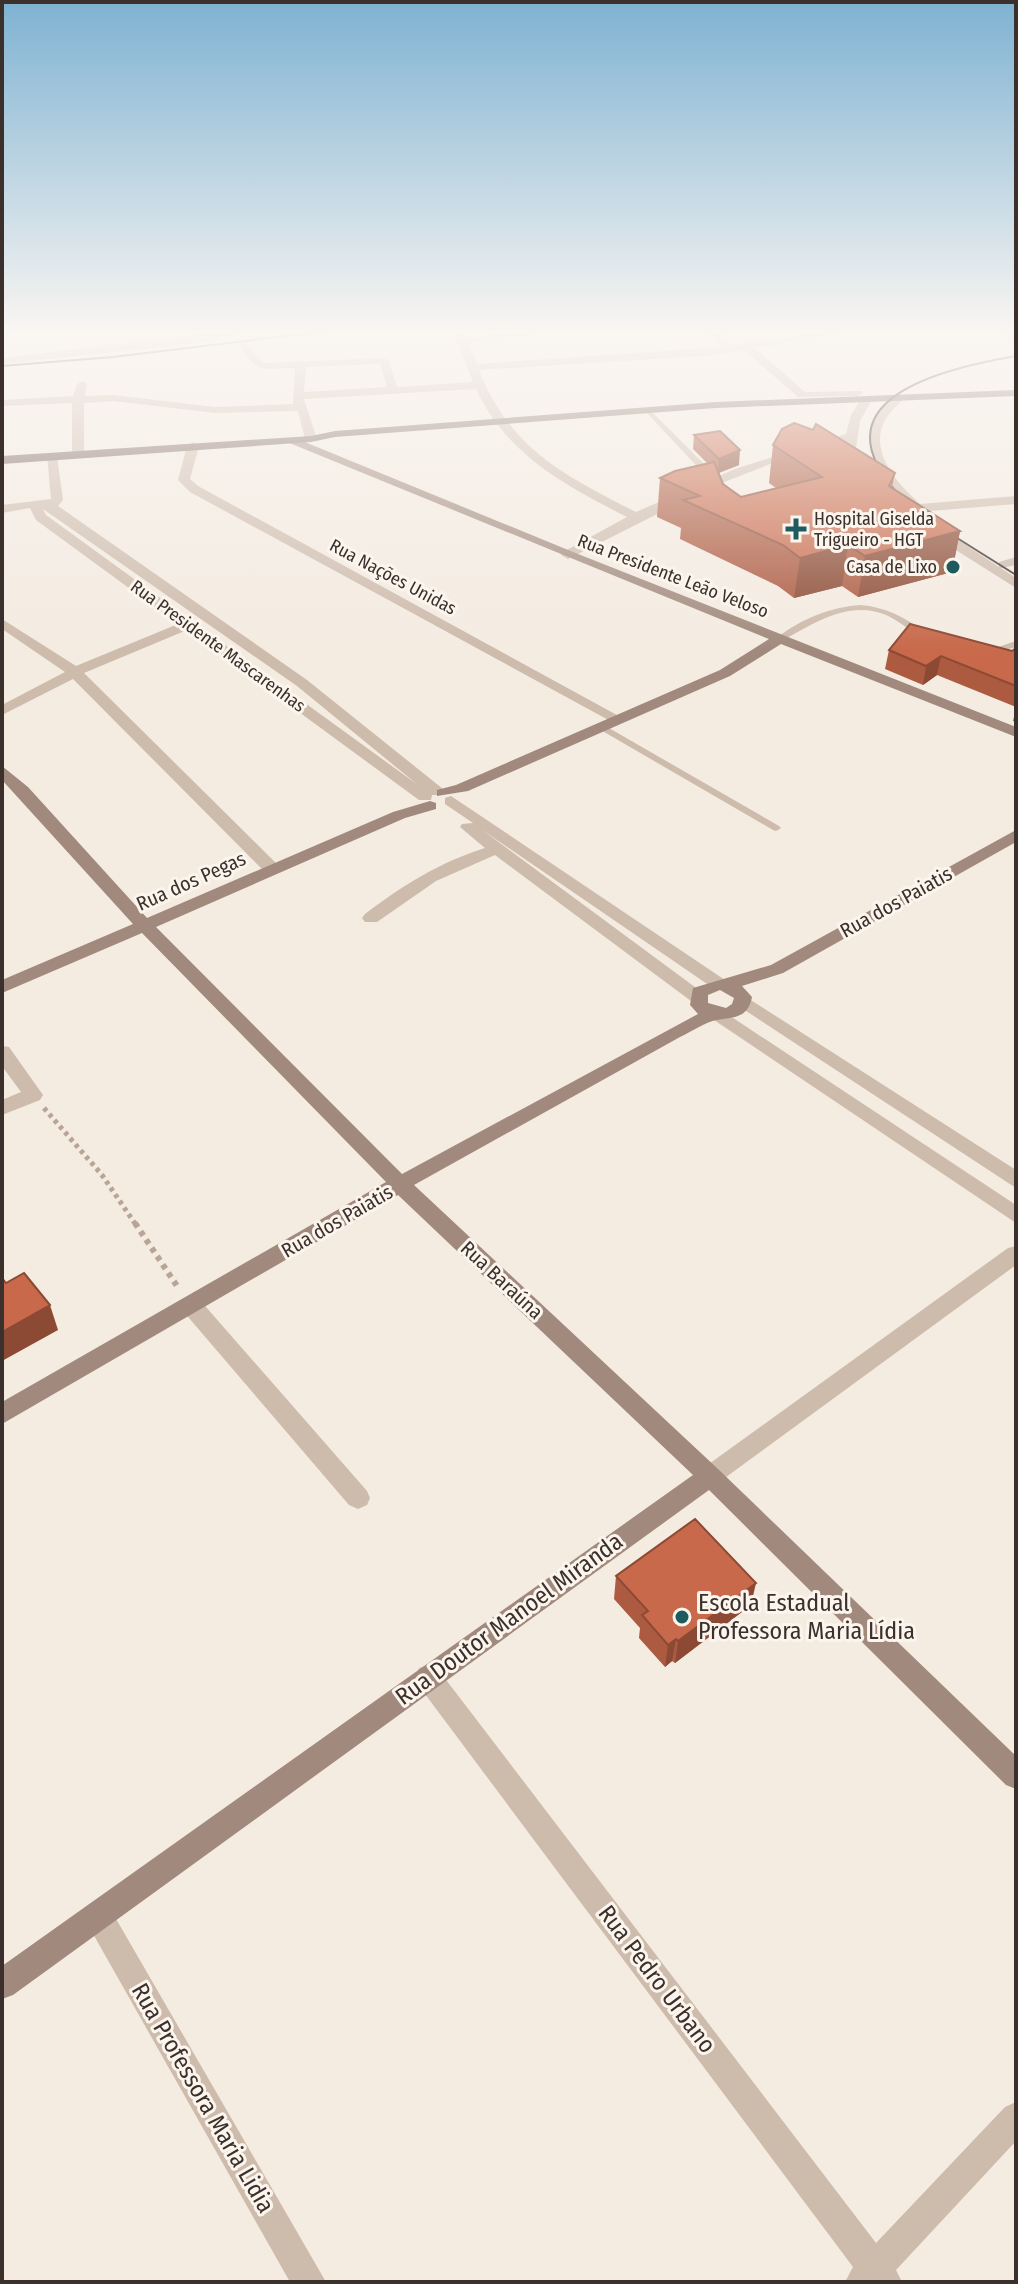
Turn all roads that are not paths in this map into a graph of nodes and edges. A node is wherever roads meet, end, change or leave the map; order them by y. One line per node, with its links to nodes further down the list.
1 (78, 438): 12 (street)
2 (316, 438): 10 (street)
3 (356, 438): 10 (main road)
4 (515, 438): 22 (street)
5 (674, 438): 16 (lane)
6 (844, 438): 16 (street)
7 (850, 438): 13 (street)
8 (876, 438): 20 (street)
9 (265, 441): 10 (main road); 10 (main road, Rua Presidente Leão Veloso); 11 (main road)
10 (318, 442): 23 (main road, Rua Presidente Leão Veloso)
11 (193, 446): 12 (main road); 34 (street, Rua Nações Unidas)
12 (78, 454): 14 (main road)
13 (855, 455)
14 (51, 457): 15 (main road); 19 (street)
15 (2, 460)
16 (714, 479): 22 (street)
17 (881, 492): 25 (street)
18 (1016, 500): 20 (street)
19 (48, 503): 21 (street); 27 (street, Rua Presidente Mascarenhas); 38 (street, Rua Presidente Mascarenhas)
20 (917, 508): 24 (street)
21 (2, 509)
22 (634, 516): 23 (street)
23 (568, 555): 29 (main road, Rua Presidente Leão Veloso)
24 (1012, 566)
25 (1016, 584)
26 (2, 623): 32 (street)
27 (187, 625): 32 (street); 38 (street, Rua Presidente Mascarenhas)
28 (927, 636): 29 (lane)
29 (782, 637): 34 (main road, Rua dos Pegas); 36 (main road, Rua Presidente Leão Veloso)
30 (1016, 644): 31 (lane)
31 (972, 653)
32 (75, 672): 33 (street); 42 (street)
33 (2, 711)
34 (619, 720): 35 (main road, Rua dos Pegas)
35 (602, 727): 38 (main road, Rua dos Pegas); 39 (lane)
36 (1016, 732)
37 (2, 771): 44 (main road, Rua Baraúna)
38 (441, 798): 41 (street, Rua Presidente Mascarenhas); 42 (main road, Rua dos Pegas); 46 (street, Rua Presidente Mascarenhas)
39 (776, 828)
40 (1016, 835): 45 (main road, Rua dos Paiatis)
41 (495, 850): 43 (street); 48 (street, Rua Presidente Mascarenhas)
42 (272, 869): 44 (main road, Rua dos Pegas)
43 (371, 918)
44 (145, 926): 47 (main road, Rua dos Pegas); 55 (main road, Rua Baraúna)
45 (777, 969): 46 (main road, Rua dos Paiatis); 49 (main road, Rua dos Paiatis)
46 (722, 984): 48 (main road, Rua dos Paiatis); 49 (main road)
47 (2, 987)
48 (697, 999): 50 (main road); 51 (main road, Rua dos Paiatis)
49 (743, 999): 50 (main road, Rua dos Paiatis); 54 (street)
50 (716, 1014): 51 (main road, Rua dos Paiatis); 56 (street)
51 (673, 1033): 55 (main road, Rua dos Paiatis)
52 (2, 1052): 53 (street)
53 (2, 1108)
54 (1016, 1180)
55 (400, 1184): 58 (main road, Rua dos Paiatis); 60 (main road, Rua Baraúna)
56 (1016, 1215)
57 (1016, 1254): 60 (street, Rua Doutor Manoel Miranda)
58 (191, 1305): 59 (main road, Rua dos Paiatis); 61 (street)
59 (2, 1414)
60 (710, 1476): 62 (main road, Rua Doutor Manoel Miranda); 63 (main road, Rua Baraúna)
61 (358, 1498)
62 (428, 1677): 64 (main road, Rua Doutor Manoel Miranda); 67 (street, Rua Pedro Urbano)
63 (1016, 1775)
64 (98, 1915): 65 (main road, Rua Doutor Manoel Miranda); 68 (street, Rua Professora Maria Lidia)
65 (2, 1984)
66 (1016, 2118): 67 (street)
67 (874, 2277)
68 (309, 2282)

